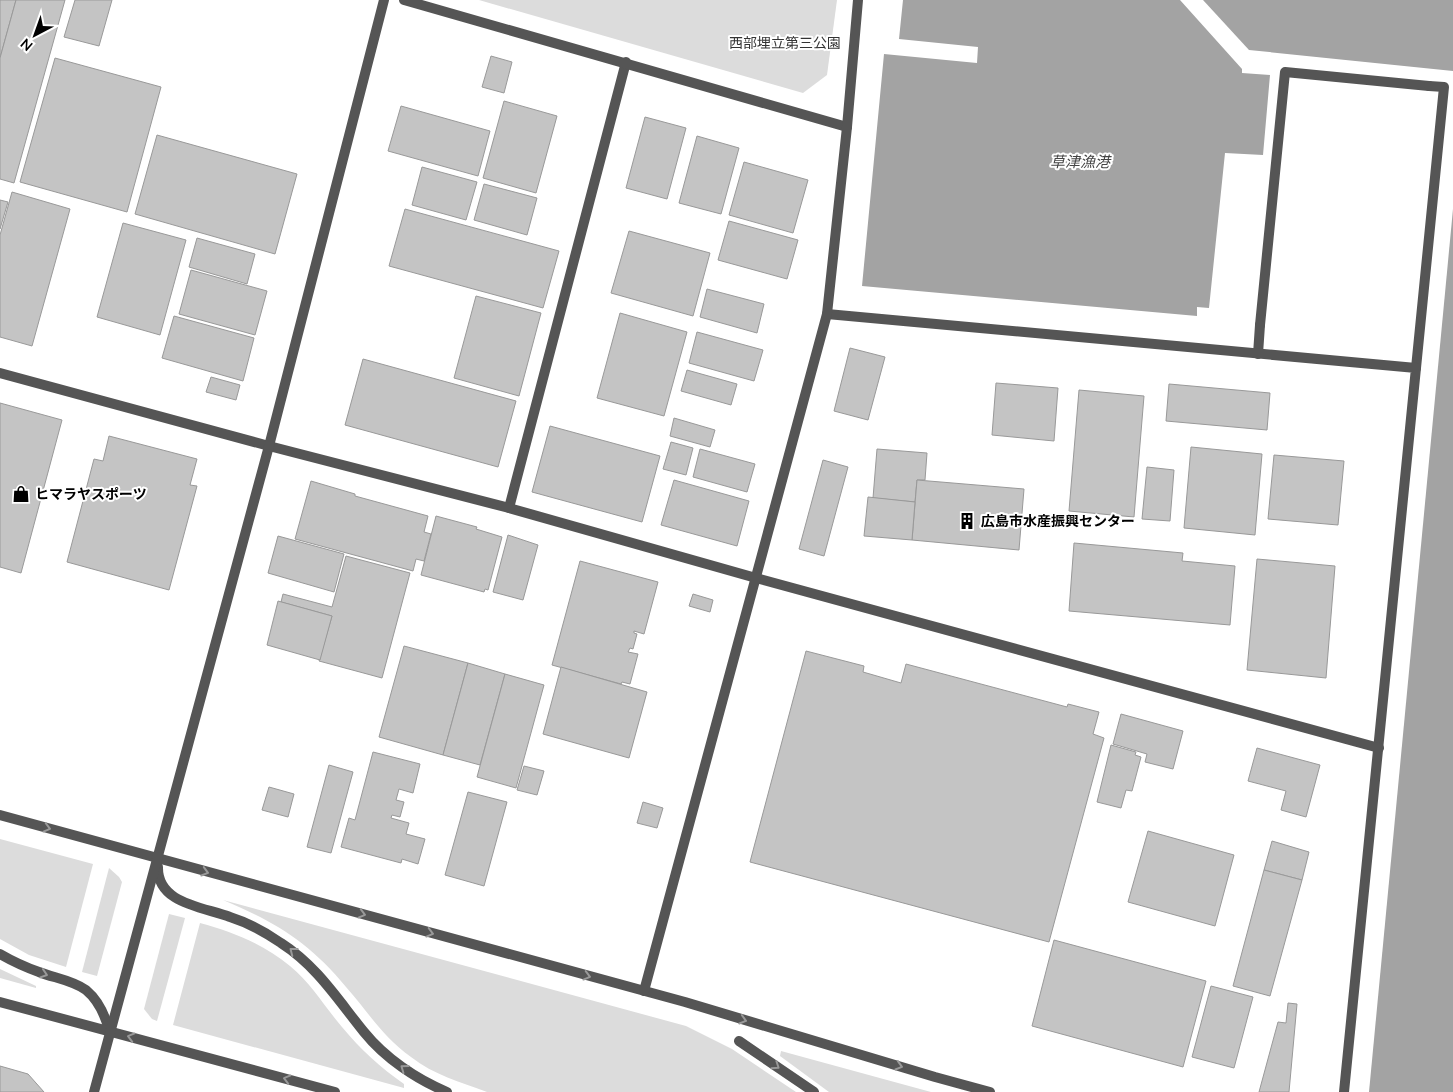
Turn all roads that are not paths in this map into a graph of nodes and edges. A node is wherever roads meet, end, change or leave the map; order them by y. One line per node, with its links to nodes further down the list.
1 (384, 0): 10 (street)
2 (404, 0): 4 (street)
3 (858, 0): 5 (street)
4 (626, 62): 5 (street); 11 (street)
5 (847, 127): 6 (street)
6 (827, 314): 7 (street); 12 (street)
7 (1258, 354): 8 (street); 8 (street)
8 (1416, 368): 13 (street)
9 (0, 373): 10 (street)
10 (269, 446): 11 (street); 15 (street)
11 (509, 508): 12 (street)
12 (756, 578): 13 (street); 17 (street)
13 (1379, 748): 26 (street)
14 (0, 815): 15 (street, one-way to 15)
15 (158, 858): 17 (street, one-way to 17); 19 (street); 23 (street, one-way to 15)
16 (0, 954): 19 (street, one-way to 19)
17 (644, 991): 25 (street, one-way to 25)
18 (0, 1002): 19 (street)
19 (110, 1031): 21 (street); 22 (street, one-way to 19)
20 (739, 1041): 24 (street, one-way to 24)
21 (94, 1092)
22 (334, 1092)
23 (447, 1092)
24 (814, 1092)
25 (990, 1092)
26 (1344, 1092)

